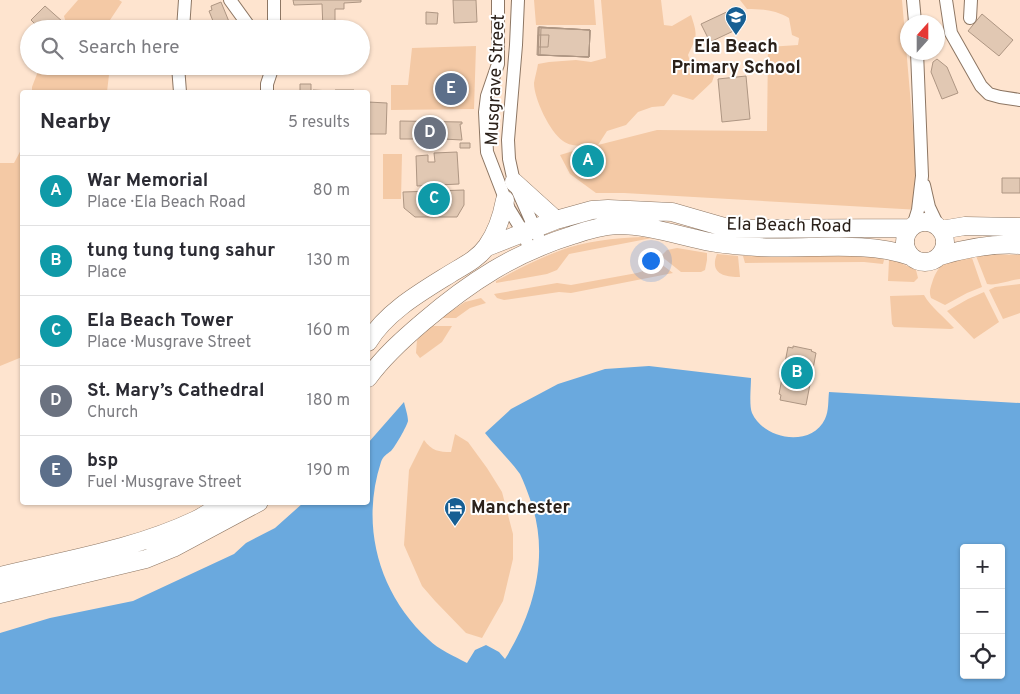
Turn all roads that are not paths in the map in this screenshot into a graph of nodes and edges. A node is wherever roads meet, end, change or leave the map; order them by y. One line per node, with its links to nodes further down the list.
1 (185, 0): 11 (street)
2 (230, 0): 12 (street)
3 (274, 0): 13 (street)
4 (498, 0): 17 (street, Musgrave Street)
5 (518, 0): 18 (street, Musgrave Street)
6 (912, 0): 9 (street)
7 (946, 0): 21 (street)
8 (971, 0): 10 (street)
9 (914, 15)
10 (970, 18)
11 (184, 20)
12 (244, 20)
13 (274, 20)
14 (917, 60): 22 (street)
15 (179, 75): 19 (street)
16 (270, 75): 20 (street)
17 (493, 82): 18 (street); 24 (street, Musgrave Street)
18 (512, 84): 23 (street, Musgrave Street)
19 (180, 90)
20 (267, 90)
21 (1020, 100)
22 (922, 176): 26 (street); 28 (street)
23 (514, 182): 25 (highway); 29 (street, Musgrave Street)
24 (506, 200): 29 (street, Musgrave Street); 32 (highway)
25 (556, 220): 26 (highway, Ela Beach Road); 29 (highway, Ela Beach Road)
26 (912, 227): 28 (highway); 33 (highway)
27 (1020, 227): 28 (highway)
28 (940, 229): 34 (highway)
29 (529, 230): 31 (street, Musgrave Street); 32 (highway, Ela Beach Road)
30 (1020, 245): 34 (highway)
31 (536, 247): 33 (highway, Ela Beach Road); 36 (highway, Ela Beach Road)
32 (483, 251): 35 (highway)
33 (910, 256): 34 (highway)
34 (940, 256)
35 (371, 337): 36 (highway)
36 (390, 351): 37 (highway, Ela Beach Road)
37 (370, 376)
38 (221, 505): 40 (highway)
39 (253, 505): 41 (highway)
40 (0, 576)
41 (0, 594)

